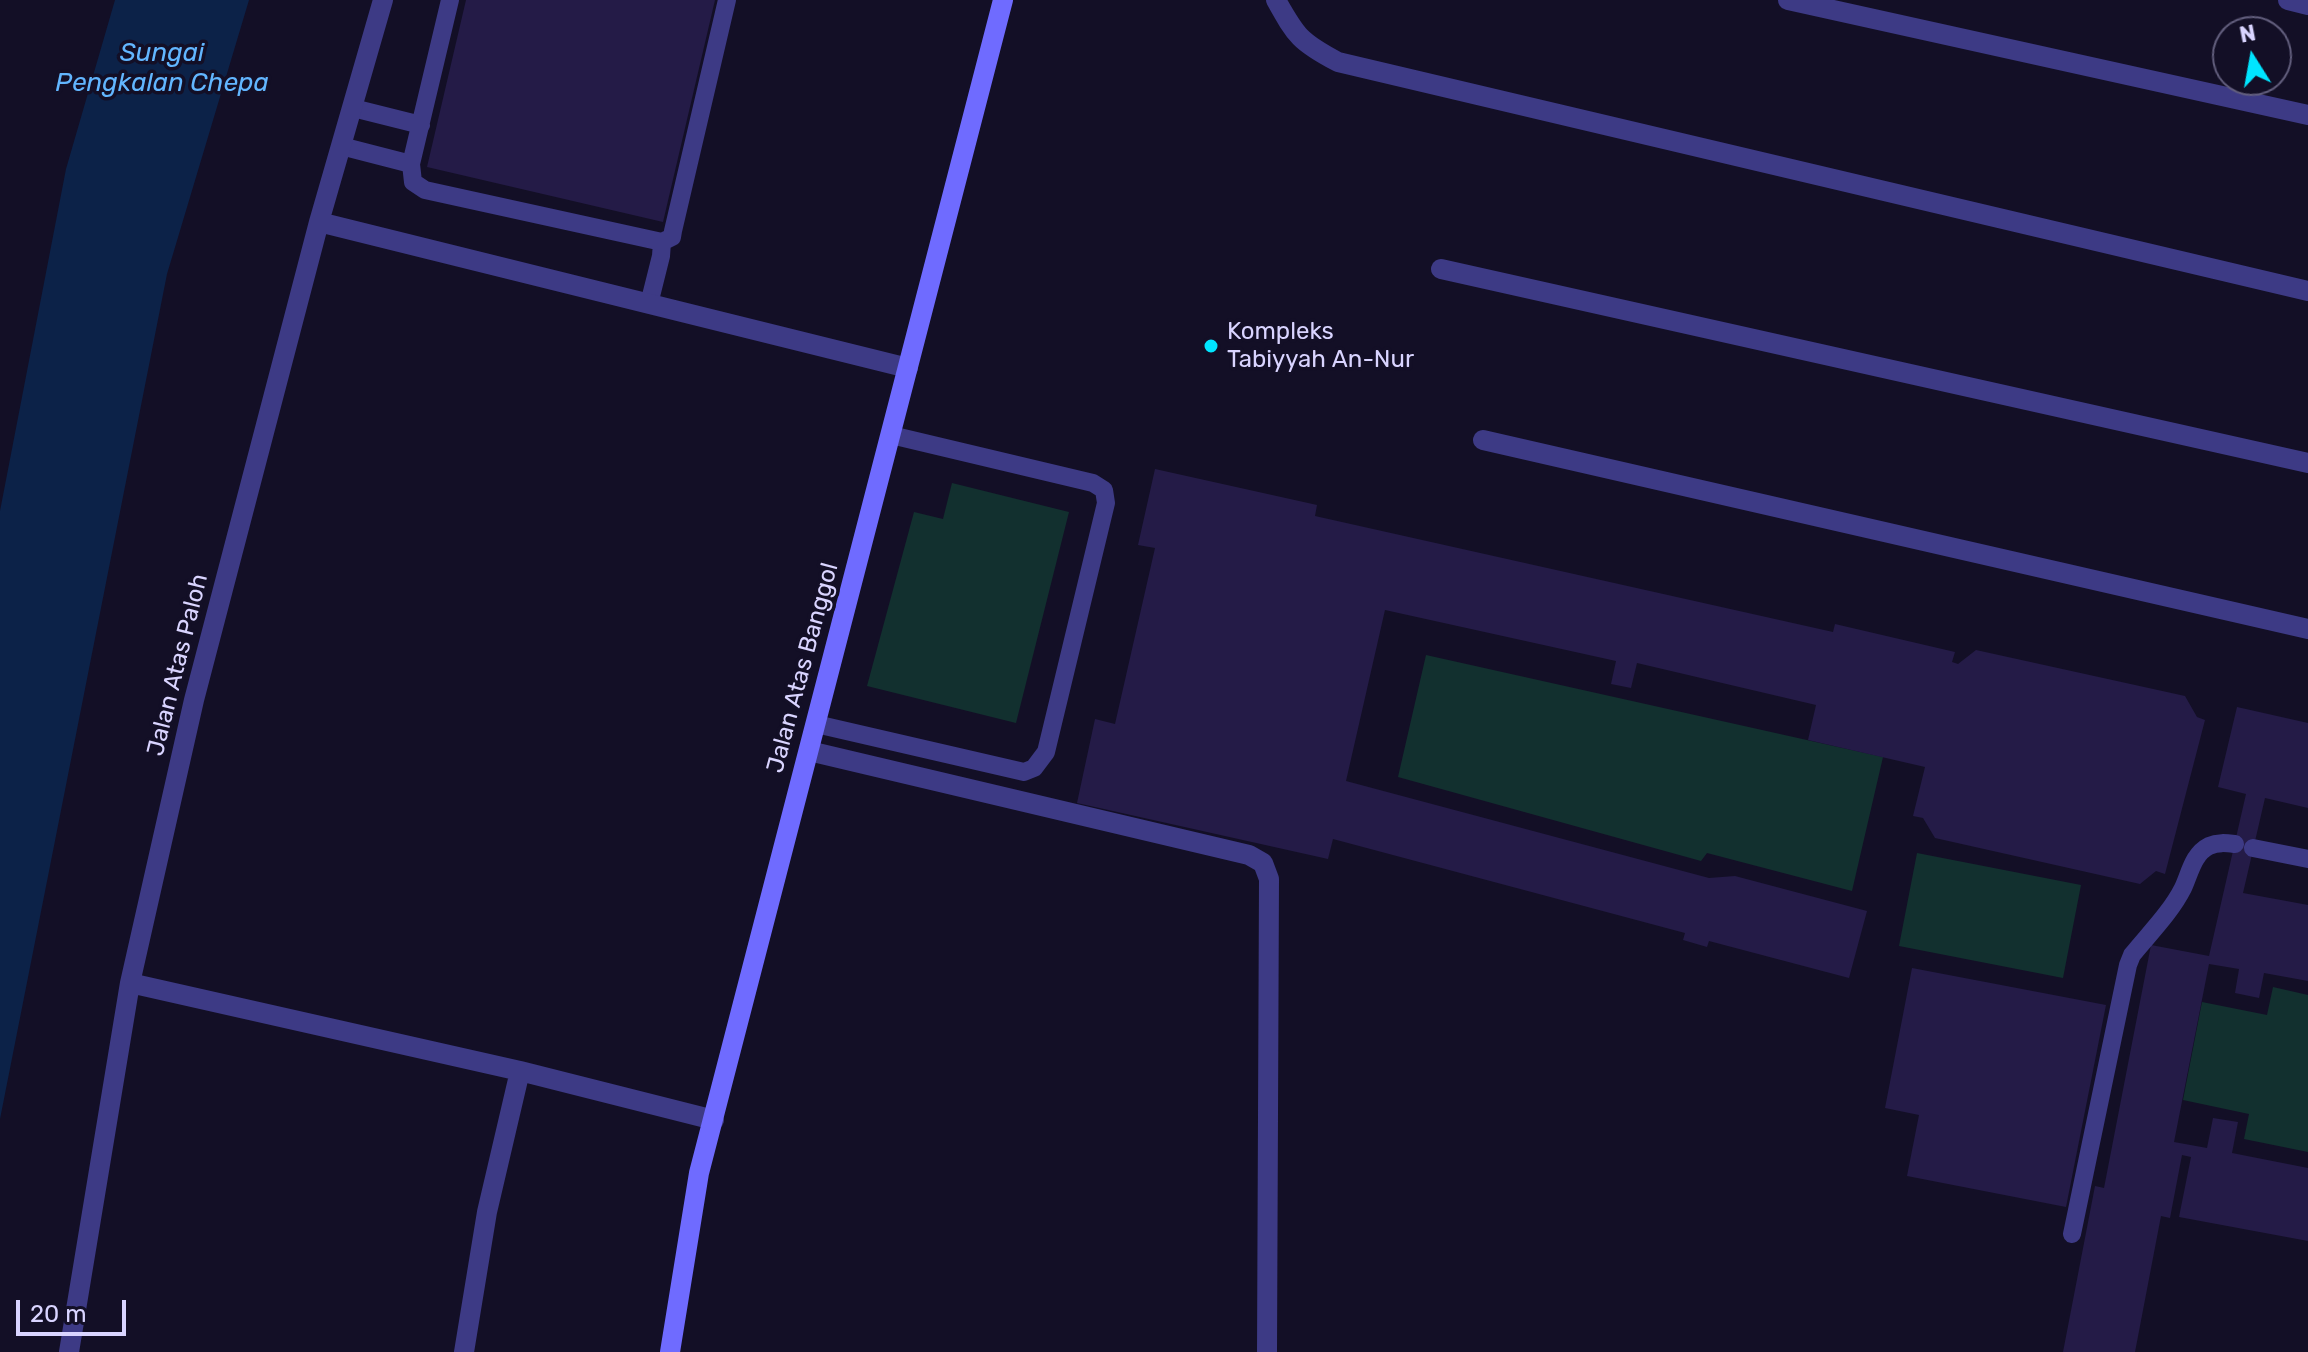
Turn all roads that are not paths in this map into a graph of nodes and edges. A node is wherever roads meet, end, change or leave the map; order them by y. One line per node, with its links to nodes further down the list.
1 (383, 0): 9 (street, Jalan Atas Paloh)
2 (450, 0): 11 (lane)
3 (727, 0): 15 (lane)
4 (1003, 0): 19 (main road, Jalan Atas Banggol)
5 (1276, 0): 17 (street)
6 (1788, 0): 10 (street)
7 (2288, 0): 8 (street)
8 (2308, 5)
9 (353, 108): 11 (lane); 12 (street, Jalan Atas Paloh)
10 (2308, 115)
11 (421, 125): 13 (lane)
12 (341, 146): 13 (lane); 14 (street, Jalan Atas Paloh)
13 (411, 164): 15 (lane)
14 (319, 222): 18 (street); 27 (street, Jalan Atas Paloh)
15 (662, 242): 18 (lane)
16 (1441, 269): 22 (street)
17 (2308, 291)
18 (649, 304): 19 (street)
19 (908, 368): 20 (main road, Jalan Atas Banggol)
20 (891, 435): 24 (main road, Jalan Atas Banggol); 24 (lane)
21 (1483, 440): 23 (street)
22 (2308, 463)
23 (2308, 629)
24 (816, 724): 25 (main road, Jalan Atas Banggol)
25 (809, 751): 29 (main road, Jalan Atas Banggol); 34 (street)
26 (2308, 859): 30 (lane)
27 (130, 983): 28 (street); 31 (street, Jalan Atas Paloh)
28 (520, 1071): 29 (street); 32 (street)
29 (714, 1120): 33 (main road, Jalan Atas Banggol)
30 (2072, 1234)
31 (69, 1352)
32 (464, 1352)
33 (670, 1352)
34 (1267, 1352)

